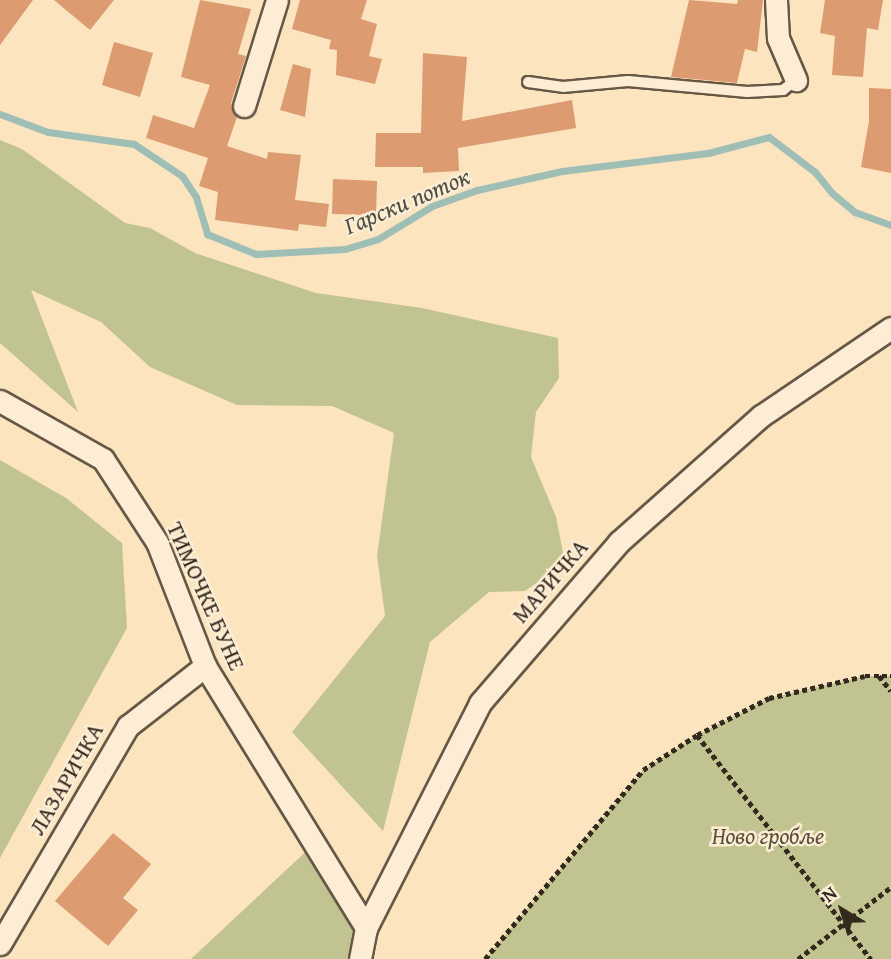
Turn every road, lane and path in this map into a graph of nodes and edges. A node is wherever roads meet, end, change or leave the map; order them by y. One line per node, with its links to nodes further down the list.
1 (277, 0): 5 (street)
2 (776, 0): 3 (street)
3 (796, 80): 4 (lane)
4 (528, 82)
5 (244, 106)
6 (891, 328): 15 (street, МАРИЧКА)
7 (0, 401): 8 (street, ТИМОЧКЕ БУНЕ)
8 (205, 666): 15 (street, ТИМОЧКЕ БУНЕ); 16 (street, ЛАЗАРИЧКА)
9 (879, 676): 10 (path); 11 (path); 12 (path)
10 (891, 676)
11 (891, 691)
12 (697, 735): 14 (path); 18 (path)
13 (891, 887): 14 (path)
14 (843, 925): 19 (path); 20 (path)
15 (366, 928): 17 (street, МАРИЧКА)
16 (0, 944)
17 (360, 959)
18 (485, 959)
19 (798, 959)
20 (871, 959)

